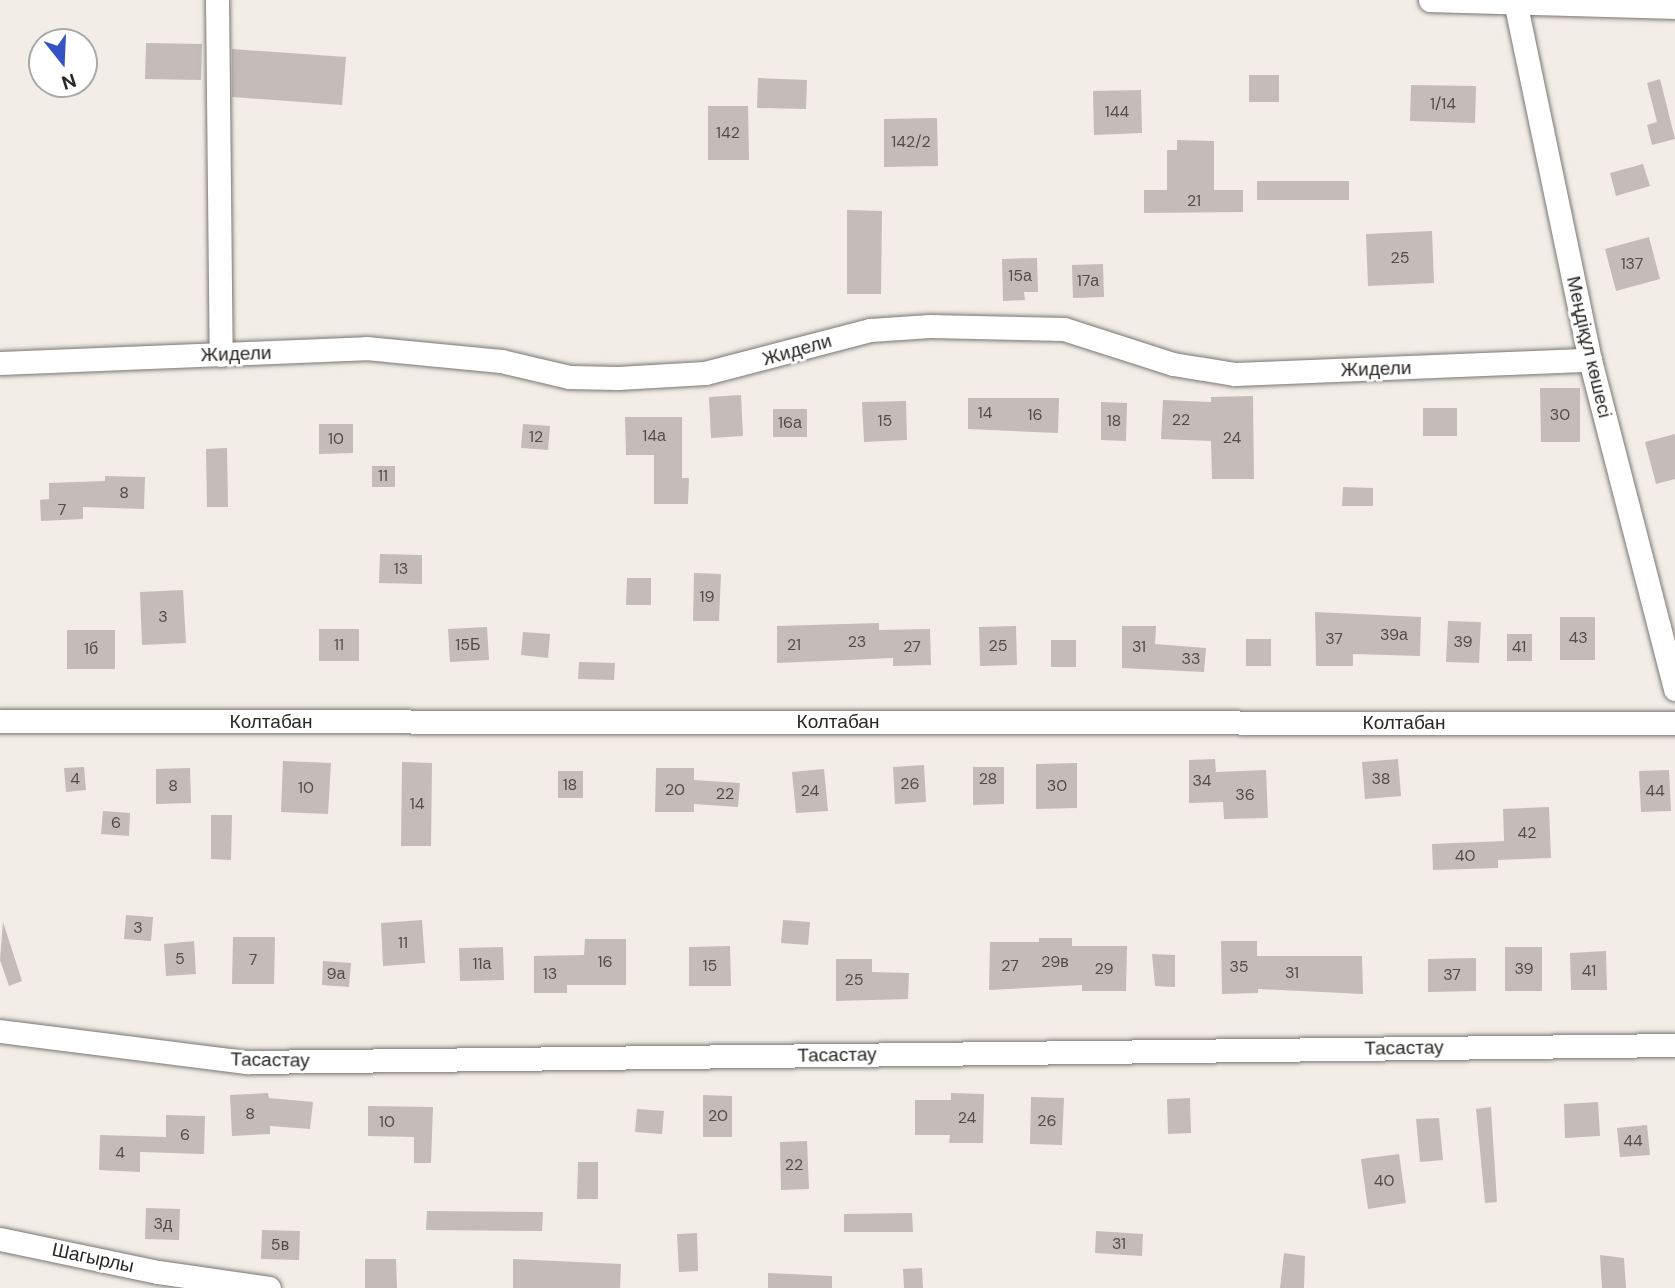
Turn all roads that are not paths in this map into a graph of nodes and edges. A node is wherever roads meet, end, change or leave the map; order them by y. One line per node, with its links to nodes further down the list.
1 (218, 0): 7 (street)
2 (1430, 0): 3 (street)
3 (1481, 0): 4 (street)
4 (1515, 1): 5 (street); 8 (street, Меңдіқұл көшесі)
5 (1617, 2): 6 (street)
6 (1675, 7)
7 (221, 355): 8 (street, Жидели); 9 (street, Жидели)
8 (1590, 360): 10 (street, Меңдіқұл көшесі)
9 (0, 363)
10 (1675, 690)
11 (0, 721): 12 (street, Колтабан)
12 (1675, 723)
13 (0, 1031): 14 (street, Тасастау)
14 (1675, 1045)
15 (0, 1239): 16 (street, Шагырлы)
16 (269, 1288)

